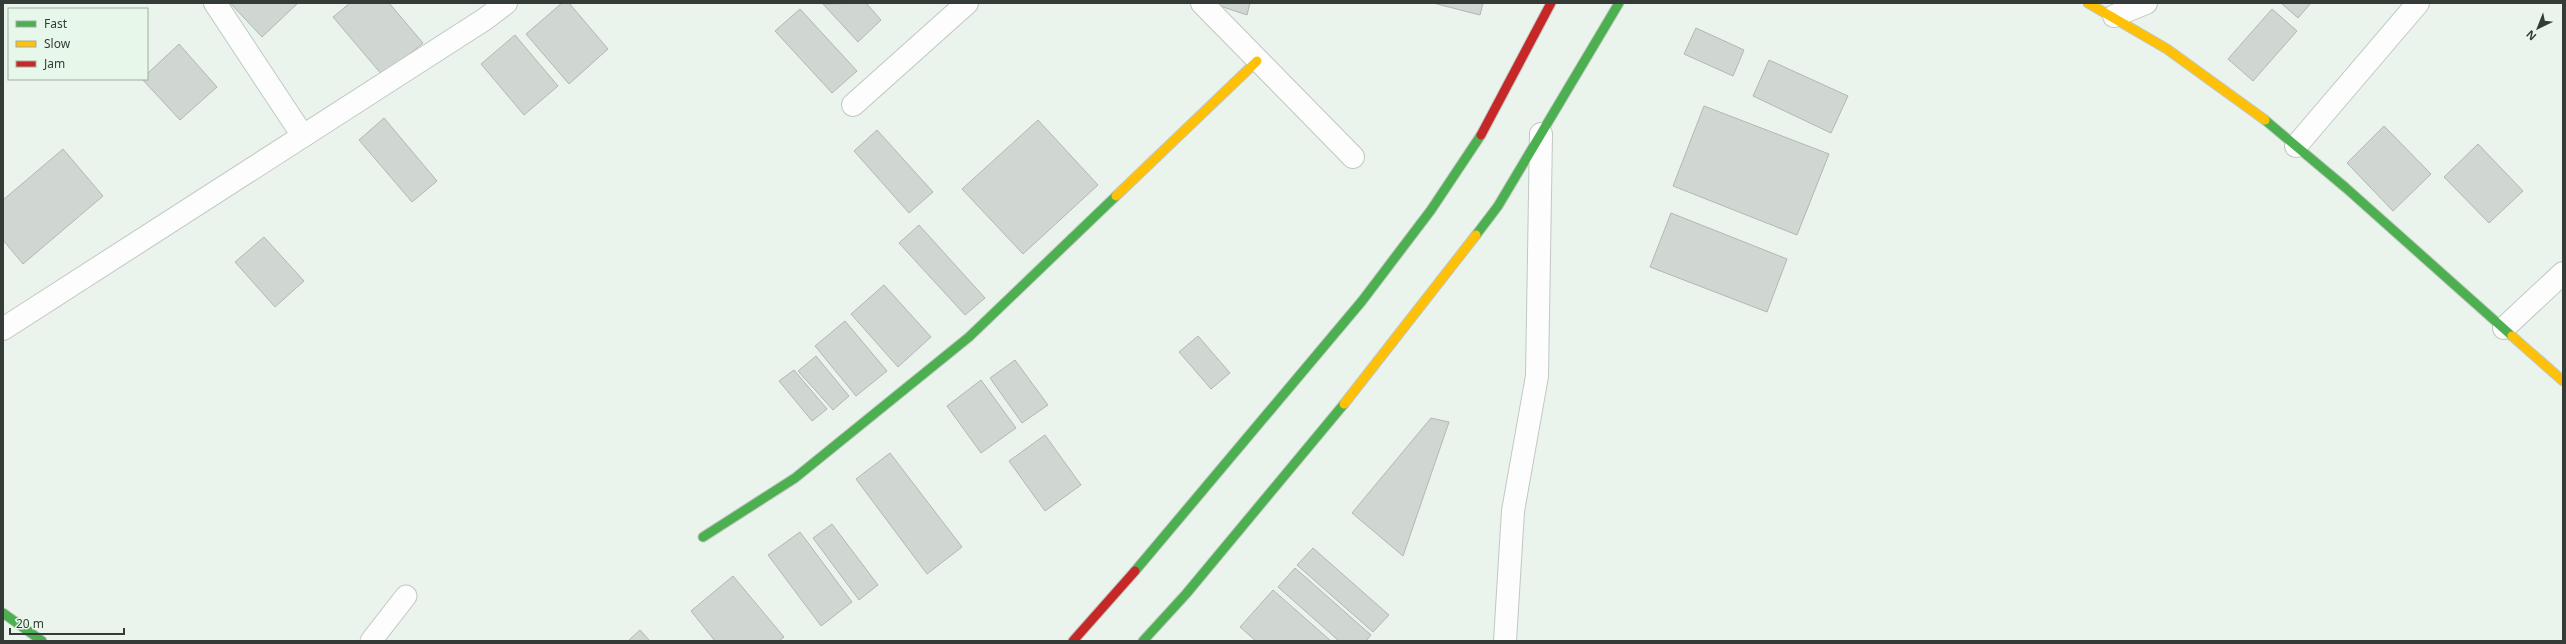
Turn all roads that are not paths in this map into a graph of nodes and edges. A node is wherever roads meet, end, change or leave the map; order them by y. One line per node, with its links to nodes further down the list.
1 (215, 3): 14 (street)
2 (506, 3): 14 (street)
3 (967, 3): 12 (street)
4 (1202, 3): 11 (street)
5 (1551, 3): 26 (main road)
6 (1619, 3): 13 (main road)
7 (2088, 3): 10 (main road)
8 (2146, 3): 10 (street)
9 (2418, 3): 15 (street)
10 (2114, 16): 15 (main road)
11 (1257, 61): 16 (street); 21 (main road)
12 (853, 105)
13 (1540, 134): 27 (main road); 28 (street)
14 (303, 136): 19 (street)
15 (2296, 146): 18 (main road)
16 (1353, 157)
17 (2563, 273): 18 (street)
18 (2504, 328): 20 (main road)
19 (3, 329)
20 (2563, 381)
21 (703, 537)
22 (406, 596): 25 (lane)
23 (3, 613): 24 (main road)
24 (42, 641)
25 (371, 641)
26 (1073, 641)
27 (1143, 641)
28 (1505, 641)

